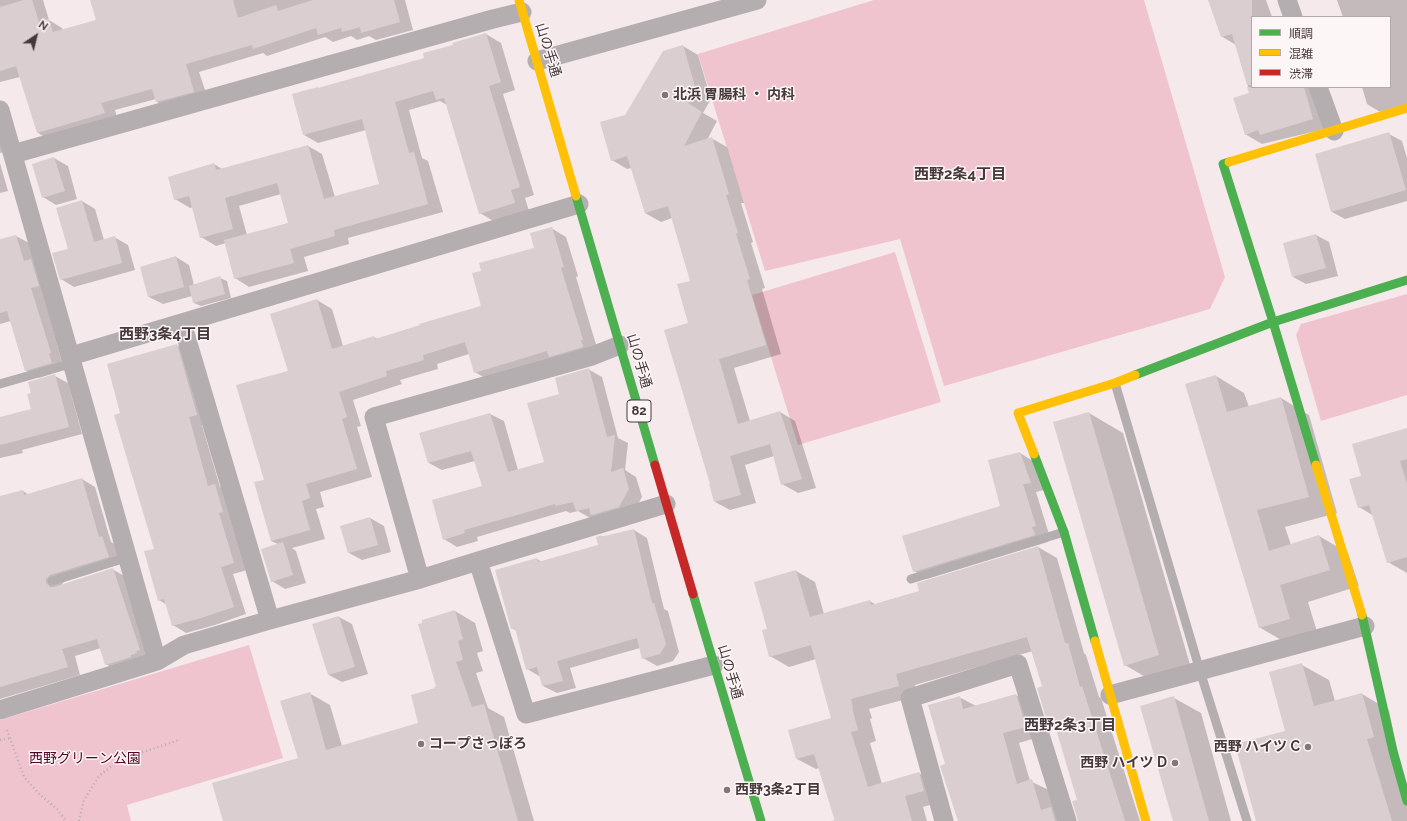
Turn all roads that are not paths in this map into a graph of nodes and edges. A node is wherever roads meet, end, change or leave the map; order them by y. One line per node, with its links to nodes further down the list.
1 (757, 0): 5 (street)
2 (1287, 0): 4 (street)
3 (521, 6): 5 (street, 山の手通 / 82); 10 (street)
4 (1293, 16)
5 (537, 61): 11 (street, 山の手通 / 82)
6 (1318, 88): 9 (street)
7 (1407, 108): 9 (street)
8 (0, 110): 10 (street)
9 (1334, 131): 13 (street)
10 (13, 154): 16 (street)
11 (579, 204): 14 (street); 15 (street, 山の手通 / 82)
12 (1407, 280): 13 (street)
13 (1273, 322): 17 (street); 27 (street)
14 (182, 323): 16 (street); 26 (street)
15 (620, 345): 19 (street, 山の手通 / 82); 23 (street)
16 (72, 360): 18 (lane); 21 (street)
17 (1115, 383): 20 (street); 30 (lane)
18 (0, 384)
19 (666, 504): 22 (street); 29 (street, 山の手通 / 82)
20 (1064, 532): 24 (lane); 31 (street)
21 (128, 557): 25 (lane); 28 (street)
22 (478, 560): 23 (street); 29 (street)
23 (420, 579): 26 (street)
24 (911, 579)
25 (52, 581)
26 (270, 620): 28 (street)
27 (1365, 626): 30 (street); 33 (street)
28 (157, 661): 32 (street)
29 (714, 665): 34 (street, 山の手通 / 82)
30 (1200, 671): 31 (street); 38 (lane)
31 (1110, 695): 37 (street)
32 (3, 717)
33 (1407, 801)
34 (761, 821)
35 (944, 821): 36 (street)
36 (1067, 821)
37 (1146, 821)
38 (1246, 821)

